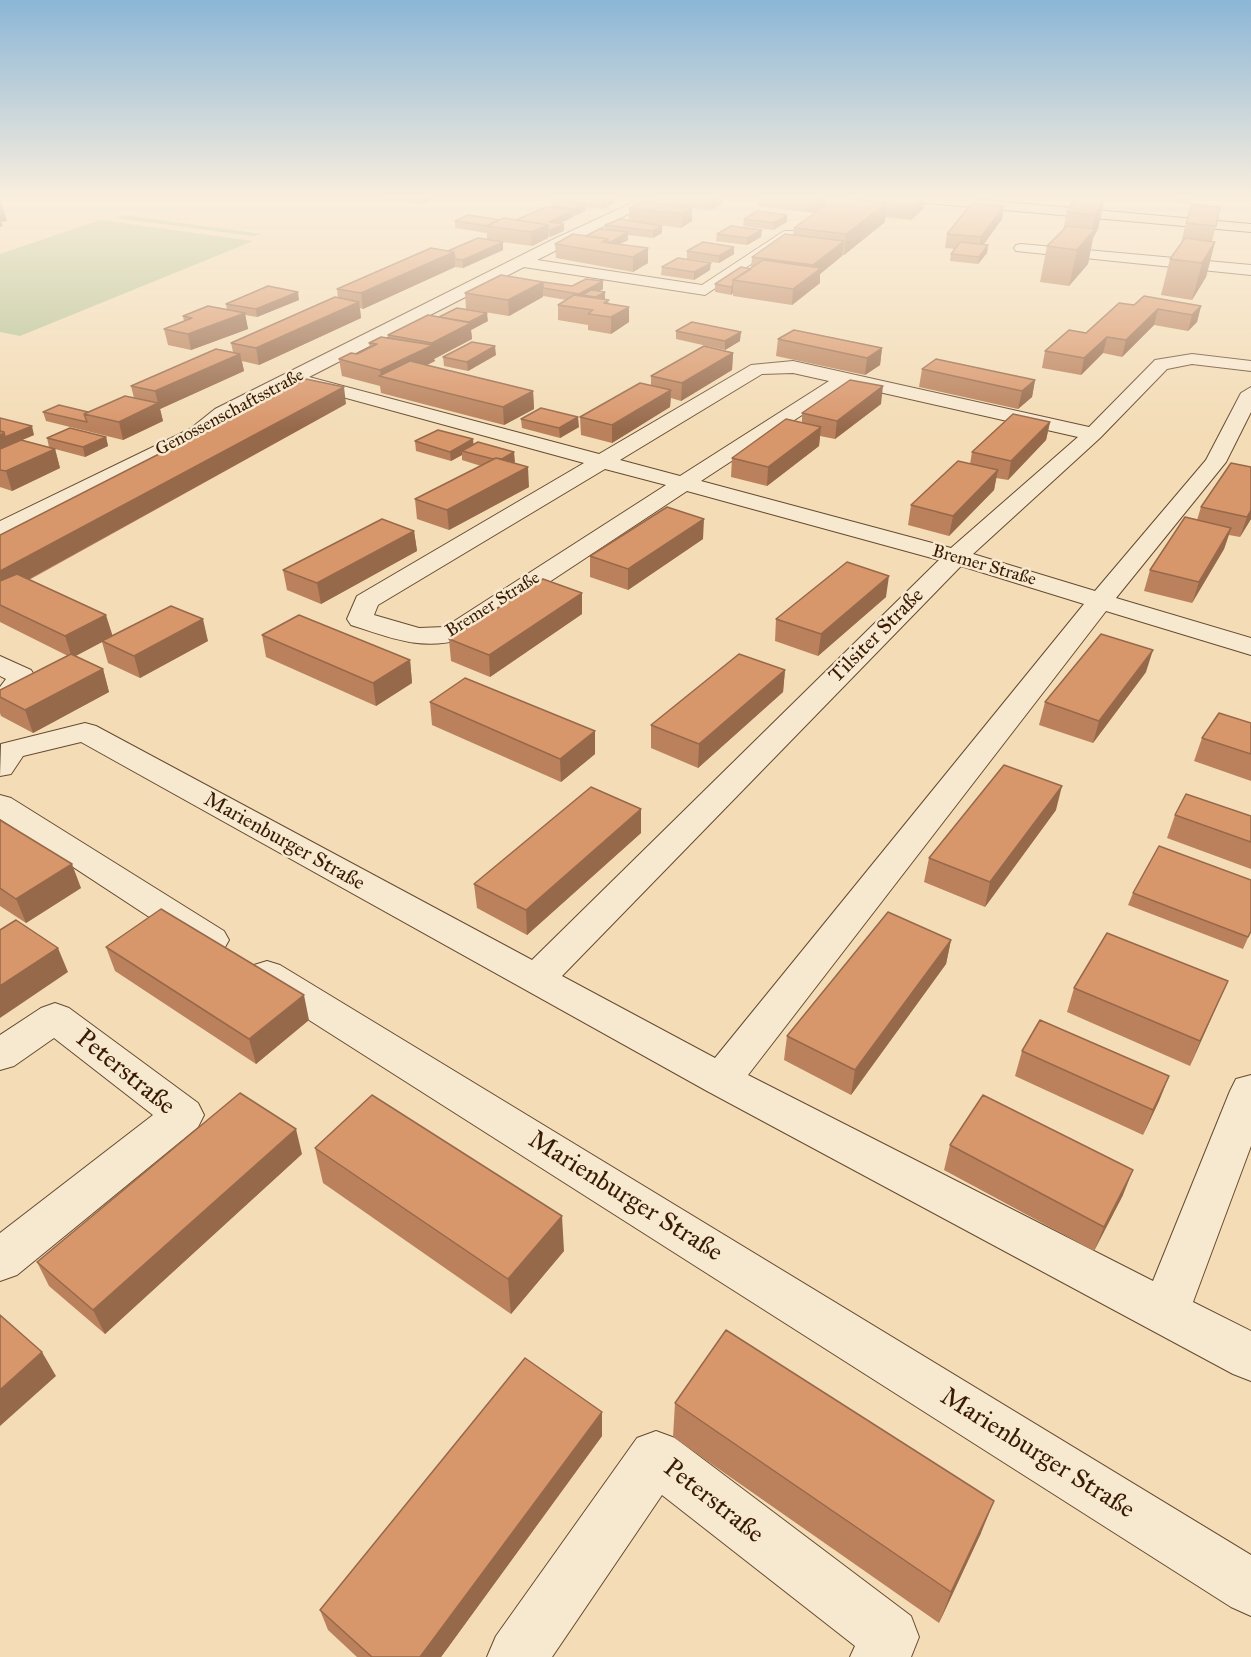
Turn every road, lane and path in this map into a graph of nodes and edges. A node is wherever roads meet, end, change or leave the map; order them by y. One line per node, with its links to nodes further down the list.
1 (500, 274): 5 (street, Genossenschaftsstraße)
2 (604, 274): 3 (street)
3 (729, 274)
4 (1251, 366): 8 (street, Tilsiter Straße)
5 (294, 378): 9 (street, Bremer Straße); 11 (street, Genossenschaftsstraße)
6 (844, 379): 8 (street, Bremer Straße); 9 (street, Bremer Straße); 10 (street, Bremer Straße)
7 (1251, 393): 13 (street)
8 (1092, 434): 12 (street, Tilsiter Straße)
9 (601, 463): 10 (street, Bremer Straße); 10 (street, Bremer Straße)
10 (679, 484): 12 (street, Bremer Straße)
11 (0, 530)
12 (956, 557): 13 (street, Bremer Straße); 19 (street, Tilsiter Straße)
13 (1101, 600): 14 (street, Bremer Straße); 21 (street)
14 (1251, 647)
15 (0, 664): 16 (street)
16 (0, 698)
17 (4, 753): 19 (street, Marienburger Straße)
18 (0, 805): 26 (street, Marienburger Straße)
19 (535, 980): 21 (street, Marienburger Straße)
20 (0, 1055): 23 (street, Peterstraße)
21 (722, 1080): 24 (street, Marienburger Straße)
22 (1251, 1091): 24 (street)
23 (0, 1260)
24 (1166, 1311): 25 (street, Marienburger Straße)
25 (1251, 1357)
26 (1251, 1587)
27 (517, 1657): 28 (street, Peterstraße)
28 (880, 1657)

